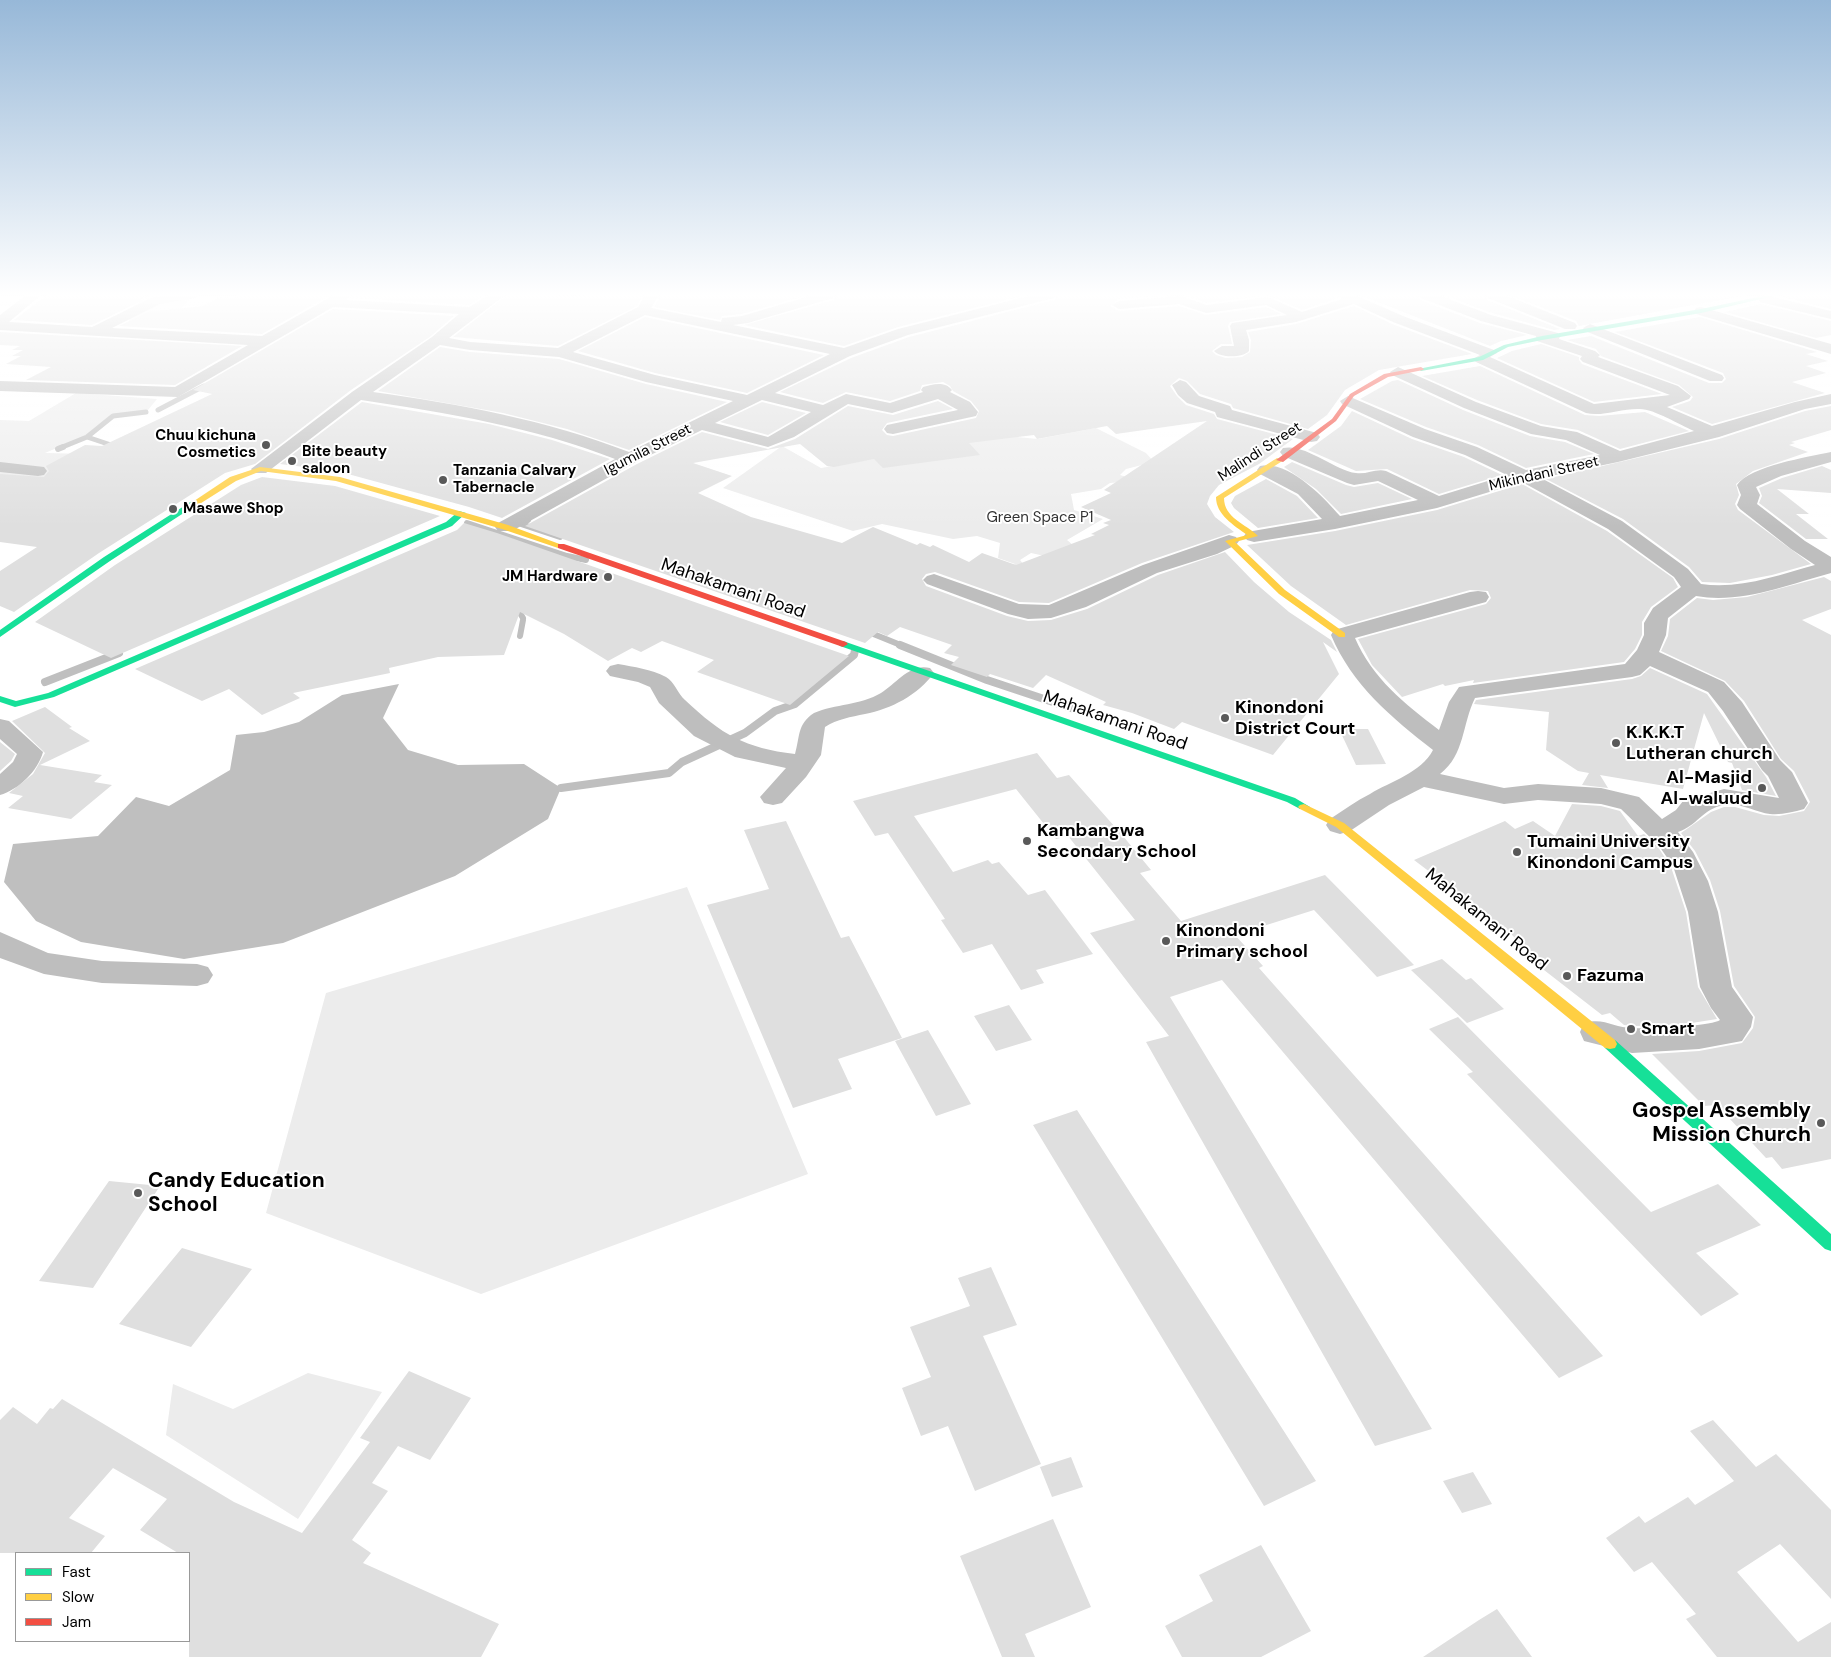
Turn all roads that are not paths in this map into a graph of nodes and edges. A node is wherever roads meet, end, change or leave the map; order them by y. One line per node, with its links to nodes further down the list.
1 (211, 372): 12 (street)
2 (391, 372): 13 (street)
3 (628, 372): 14 (street)
4 (807, 372): 14 (street, Igumila Street)
5 (1397, 372): 15 (street)
6 (1398, 372): 24 (street)
7 (1518, 372): 17 (street)
8 (1625, 372): 17 (street)
9 (1701, 372): 10 (street)
10 (1716, 378)
11 (1180, 384): 22 (street)
12 (0, 386)
13 (358, 395): 26 (street); 28 (street)
14 (756, 398): 18 (street); 19 (street, Igumila Street)
15 (1348, 399): 22 (street, Malindi Street); 31 (street)
16 (1831, 399): 21 (street, Mikindani Street)
17 (1646, 404): 21 (street)
18 (825, 411): 19 (street); 20 (street)
19 (700, 424): 26 (street, Igumila Street)
20 (893, 429)
21 (1713, 433): 24 (street, Mikindani Street)
22 (1311, 437): 23 (street, Malindi Street)
23 (1289, 452): 29 (street, Malindi Street); 32 (street)
24 (1618, 457): 31 (street, Mikindani Street)
25 (1831, 457): 38 (street)
26 (630, 458): 35 (street, Igumila Street)
27 (0, 467): 30 (street)
28 (260, 469): 33 (street, Mahakamani Road); 42 (street)
29 (1266, 470): 34 (street); 36 (street, Malindi Street)
30 (38, 471)
31 (1524, 476): 32 (street, Mikindani Street); 40 (street)
32 (1437, 502): 34 (street, Mikindani Street)
33 (462, 514): 35 (street, Mahakamani Road); 47 (street)
34 (1335, 523): 36 (street, Mikindani Street)
35 (505, 527): 46 (street, Mahakamani Road)
36 (1254, 536): 37 (street)
37 (1229, 541): 39 (street); 43 (street)
38 (1831, 567): 40 (street)
39 (934, 580)
40 (1692, 589): 44 (street)
41 (1478, 597): 43 (street)
42 (0, 634)
43 (1342, 636): 49 (street)
44 (1646, 655): 49 (street); 55 (street)
45 (618, 671): 50 (street)
46 (922, 673): 50 (street); 54 (street, Mahakamani Road)
47 (0, 700)
48 (0, 726): 52 (street)
49 (1447, 748): 51 (street)
50 (803, 763): 53 (street)
51 (1420, 778): 54 (street); 55 (street)
52 (0, 787)
53 (773, 797)
54 (1340, 825): 58 (street, Mahakamani Road)
55 (1657, 829): 58 (street)
56 (0, 943): 57 (street)
57 (197, 975)
58 (1596, 1032): 59 (street, Mahakamani Road)
59 (1830, 1242)

